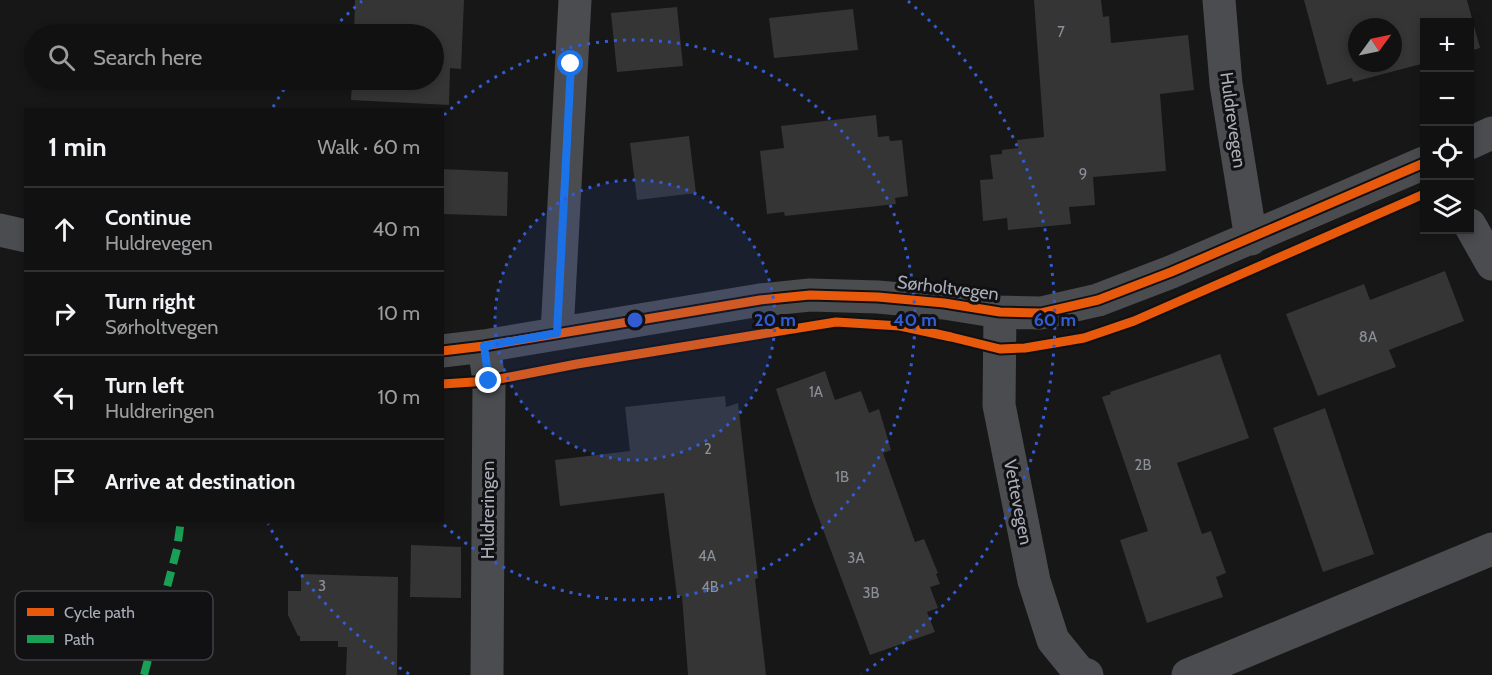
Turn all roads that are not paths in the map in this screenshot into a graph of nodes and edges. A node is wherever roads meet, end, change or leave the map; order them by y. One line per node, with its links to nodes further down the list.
1 (575, 0): 12 (street)
2 (1219, 0): 9 (street, Huldrevegen)
3 (1492, 133): 4 (street)
4 (1474, 141)
5 (1420, 165): 9 (street, Sørholtvegen)
6 (0, 230): 8 (street)
7 (1474, 232): 10 (street)
8 (24, 236)
9 (1251, 239): 11 (street, Sørholtvegen)
10 (1492, 264)
11 (1000, 312): 12 (street, Sørholtvegen); 17 (street, Vettevegen)
12 (557, 333): 13 (street, Sørholtvegen)
13 (484, 346): 14 (street, Sørholtvegen); 16 (street, Huldreringen)
14 (444, 351)
15 (1492, 549): 18 (street)
16 (488, 675)
17 (1087, 675)
18 (1188, 675)

